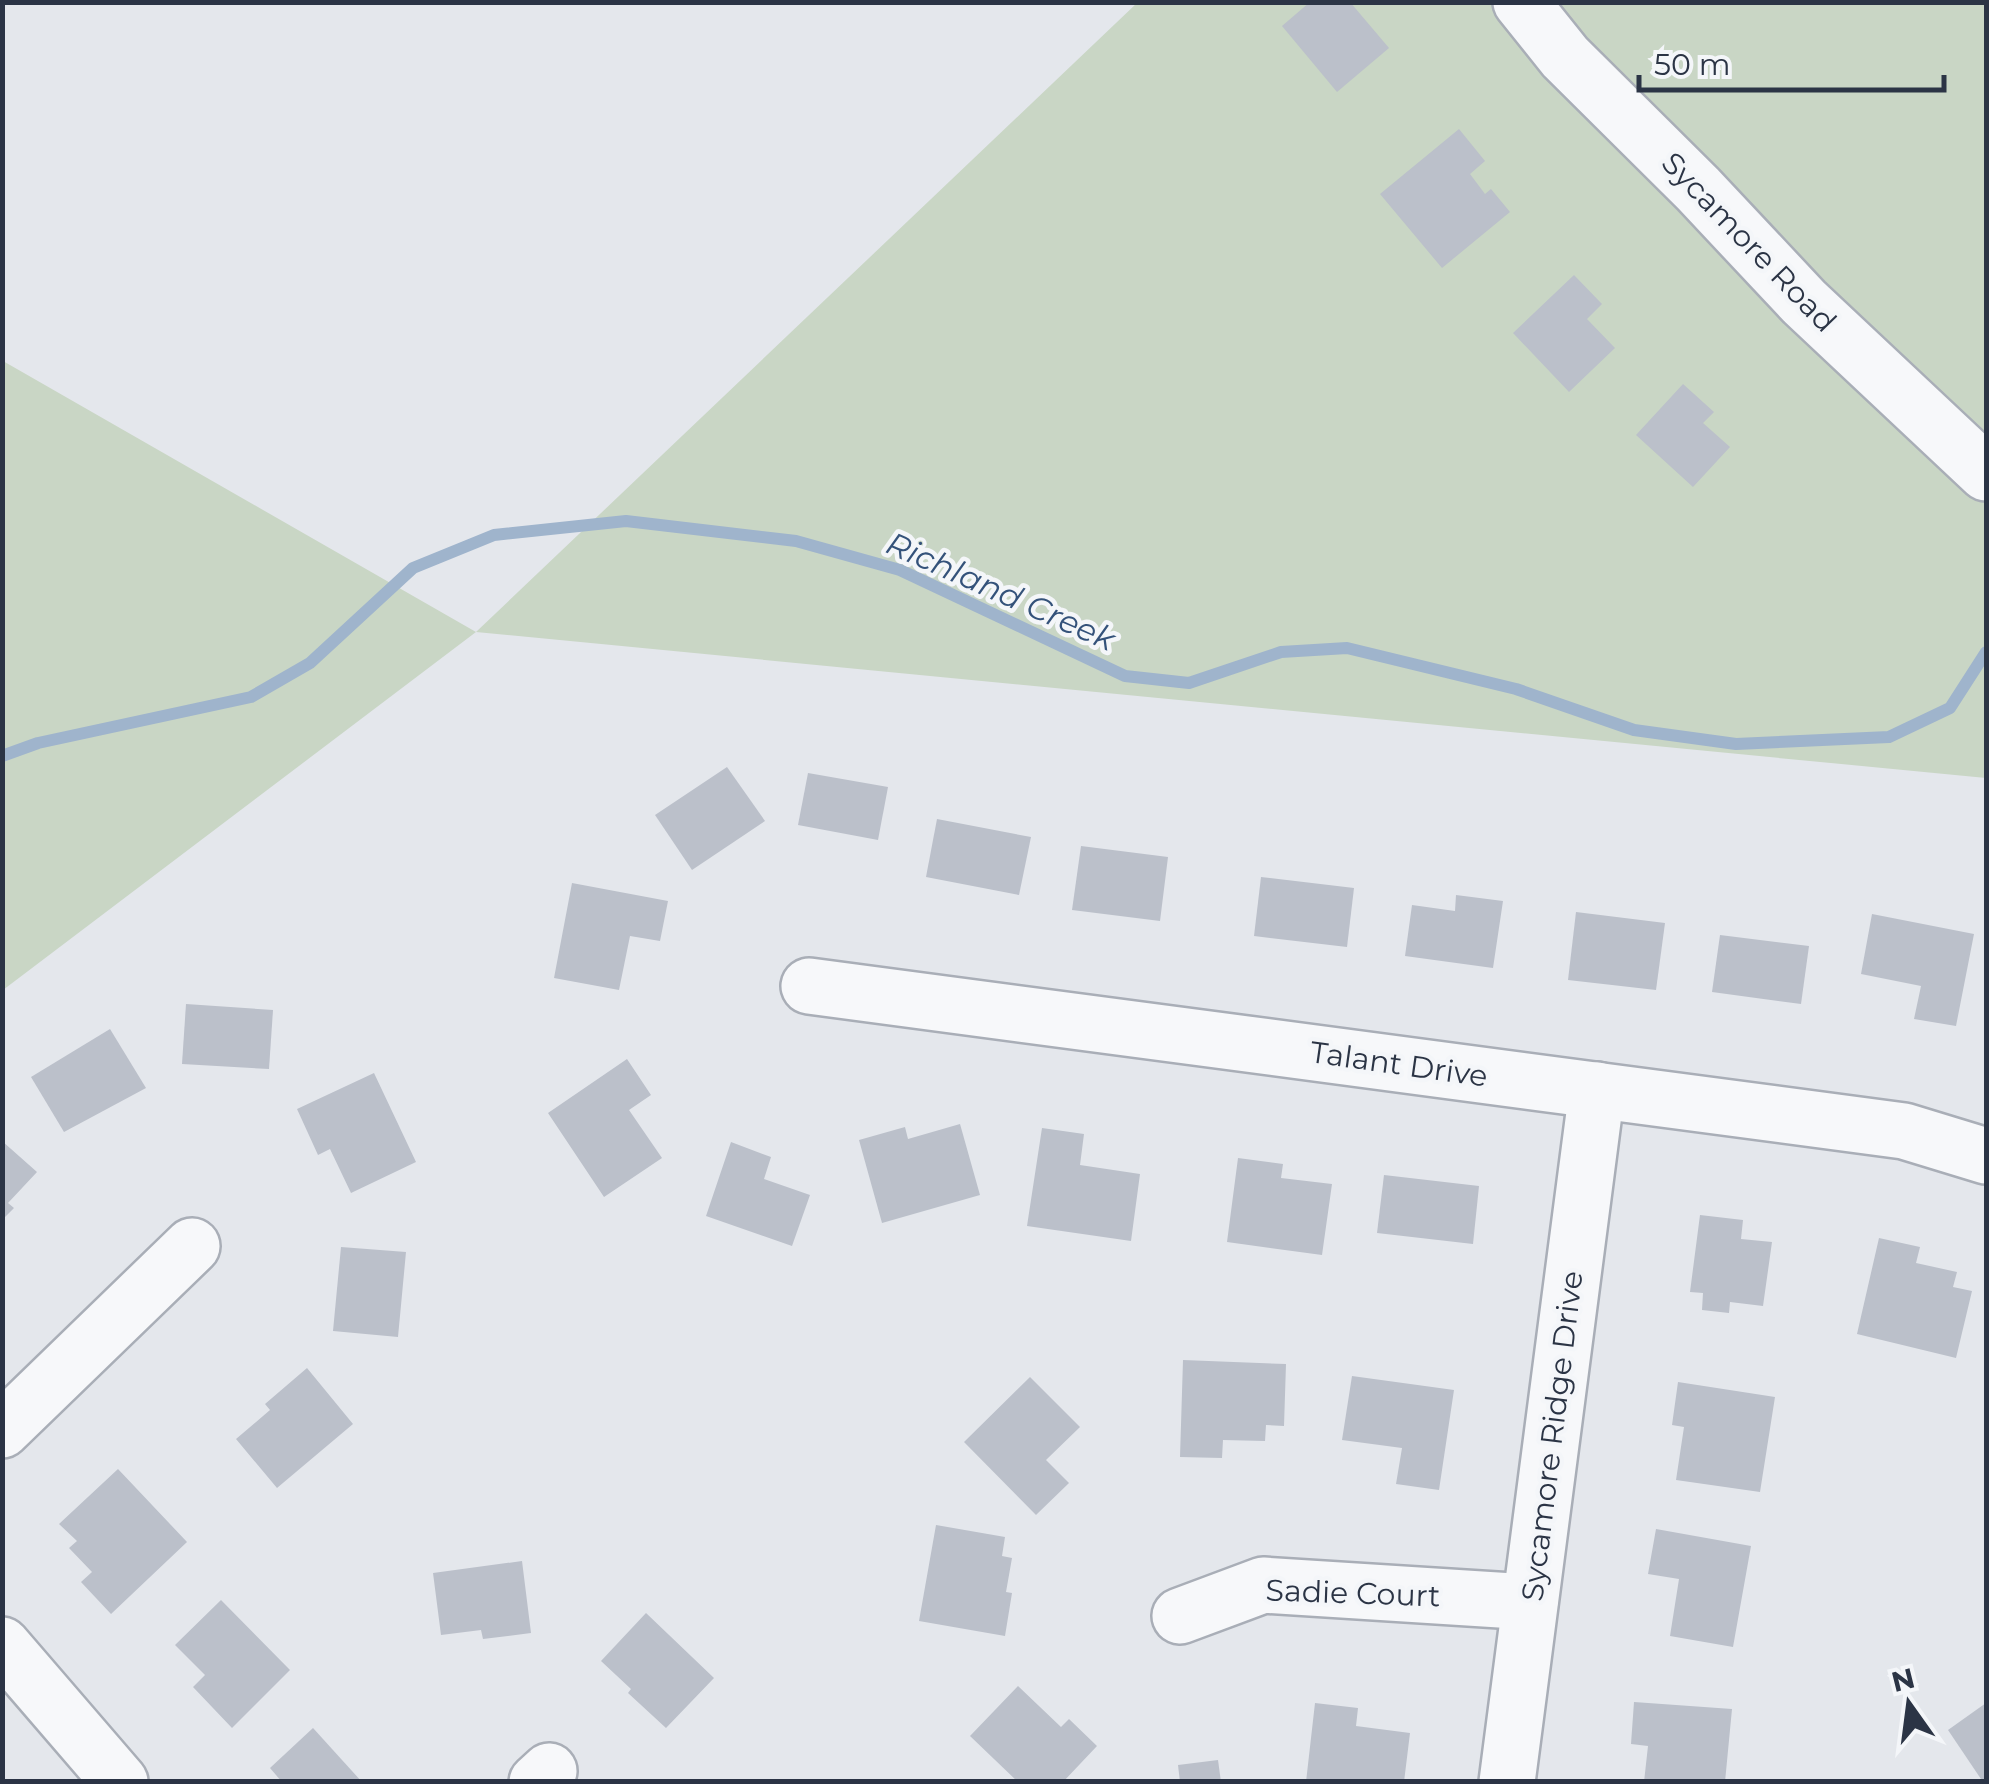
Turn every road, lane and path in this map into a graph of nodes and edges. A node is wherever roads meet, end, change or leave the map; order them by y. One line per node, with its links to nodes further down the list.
1 (1521, 2): 2 (street, Sycamore Road)
2 (1986, 473)
3 (809, 986): 4 (street, Talant Drive)
4 (1597, 1090): 5 (street, Talant Drive); 8 (street, Sycamore Ridge Drive)
5 (1986, 1156)
6 (192, 1246): 7 (street)
7 (2, 1430)
8 (1530, 1602): 9 (street, Sadie Court); 12 (street, Sycamore Ridge Drive)
9 (1180, 1616)
10 (2, 1645): 11 (street)
11 (120, 1782)
12 (1507, 1782)

